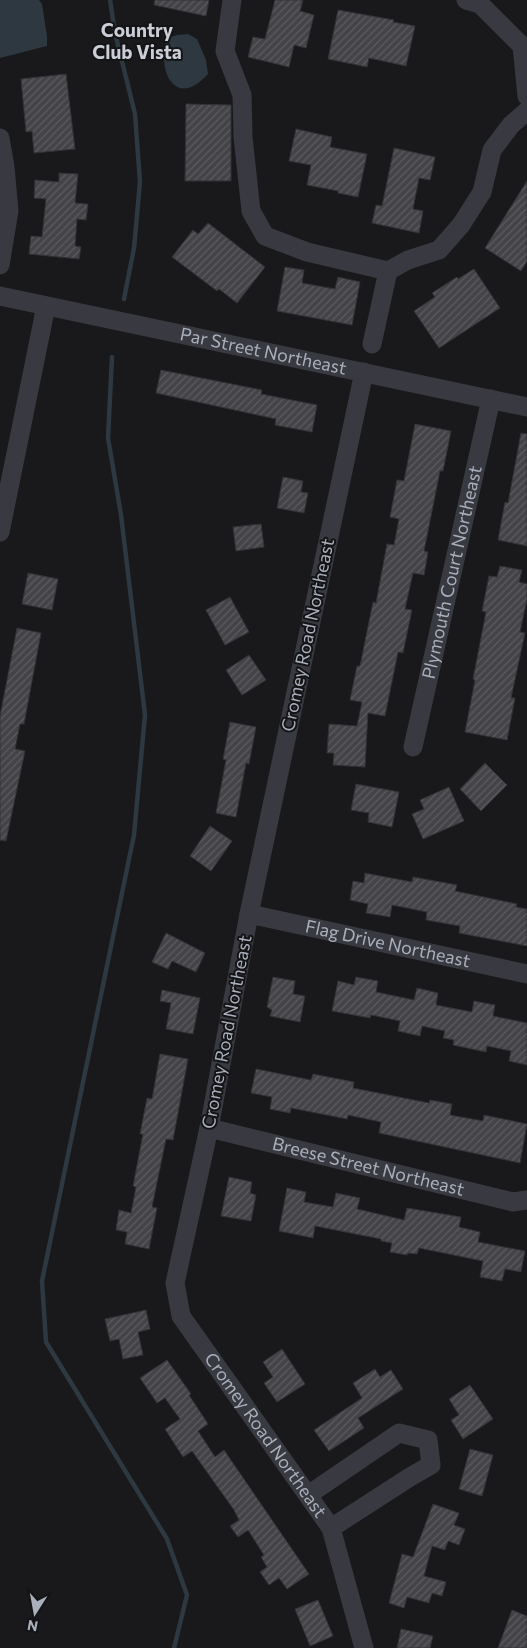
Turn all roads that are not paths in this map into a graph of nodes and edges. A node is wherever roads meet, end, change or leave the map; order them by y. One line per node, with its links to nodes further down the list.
1 (232, 0): 8 (street)
2 (466, 0): 3 (street)
3 (527, 96)
4 (527, 111): 8 (street)
5 (0, 138): 6 (street)
6 (2, 166): 7 (street)
7 (0, 265)
8 (388, 271): 11 (street)
9 (0, 296): 10 (street, Par Street Northeast)
10 (46, 306): 12 (street, Par Street Northeast); 15 (street)
11 (372, 344)
12 (364, 372): 13 (street, Par Street Northeast); 17 (street, Cromey Road Northeast)
13 (491, 399): 14 (street, Par Street Northeast); 16 (street, Plymouth Court Northeast)
14 (527, 407)
15 (0, 532)
16 (413, 747)
17 (249, 914): 18 (street, Flag Drive Northeast); 19 (street, Cromey Road Northeast)
18 (527, 974)
19 (209, 1128): 20 (street, Breese Street Northeast); 21 (street, Cromey Road Northeast)
20 (527, 1200)
21 (308, 1495): 22 (street, Cromey Road Northeast); 22 (street)
22 (331, 1528): 23 (street, Cromey Road Northeast)
23 (364, 1648)

